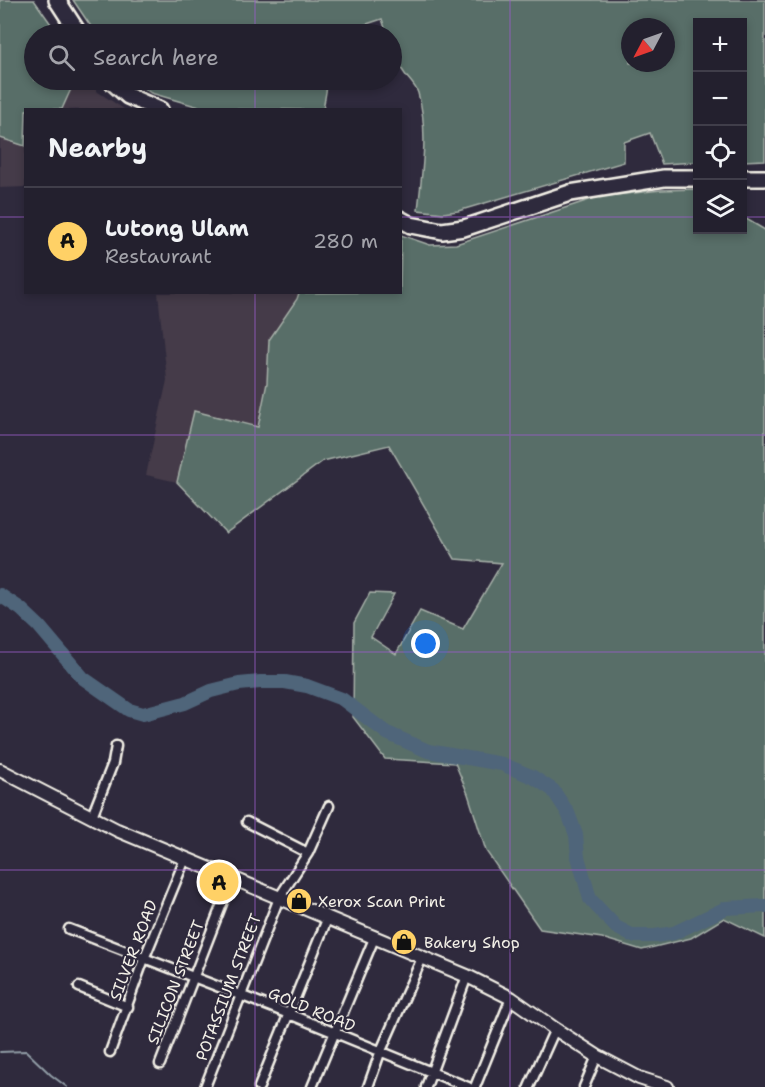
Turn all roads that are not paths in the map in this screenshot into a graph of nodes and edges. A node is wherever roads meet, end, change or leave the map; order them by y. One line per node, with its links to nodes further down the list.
1 (57, 0): 2 (highway)
2 (73, 24)
3 (121, 90): 4 (highway)
4 (155, 108)
5 (765, 177): 7 (highway)
6 (693, 178): 8 (highway)
7 (747, 178)
8 (402, 220)
9 (116, 746): 12 (street)
10 (0, 770): 12 (street)
11 (328, 806): 14 (street, POTASSIUM STREET)
12 (92, 816): 15 (street)
13 (247, 822): 14 (street)
14 (308, 853): 17 (street, POTASSIUM STREET)
15 (185, 859): 16 (street); 22 (street, SILVER ROAD)
16 (232, 878): 17 (street); 24 (street, SILICON STREET)
17 (279, 898): 18 (street); 26 (street, POTASSIUM STREET)
18 (328, 917): 20 (street); 29 (street)
19 (69, 929): 22 (street, GOLD ROAD)
20 (375, 936): 21 (street); 31 (street)
21 (422, 958): 23 (street); 33 (street)
22 (144, 959): 24 (street, GOLD ROAD); 28 (street, SILVER ROAD)
23 (467, 976): 27 (street); 36 (street)
24 (193, 977): 26 (street, GOLD ROAD); 35 (street, SILICON STREET)
25 (79, 987): 28 (street)
26 (240, 996): 29 (street, GOLD ROAD); 38 (street, POTASSIUM STREET)
27 (511, 998): 30 (street); 44 (street)
28 (128, 1007): 32 (street, SILVER ROAD)
29 (289, 1014): 31 (street, GOLD ROAD); 39 (street)
30 (555, 1029): 34 (street); 45 (street)
31 (334, 1033): 33 (street, GOLD ROAD); 40 (street)
32 (110, 1052)
33 (380, 1053): 36 (street, GOLD ROAD); 41 (street)
34 (597, 1056): 37 (street); 46 (street)
35 (160, 1064)
36 (432, 1072): 42 (street); 43 (street, GOLD ROAD)
37 (638, 1083): 47 (street)
38 (205, 1087)
39 (259, 1087)
40 (312, 1087)
41 (368, 1087)
42 (426, 1087)
43 (468, 1087)
44 (475, 1087)
45 (530, 1087)
46 (584, 1087)
47 (668, 1087)

